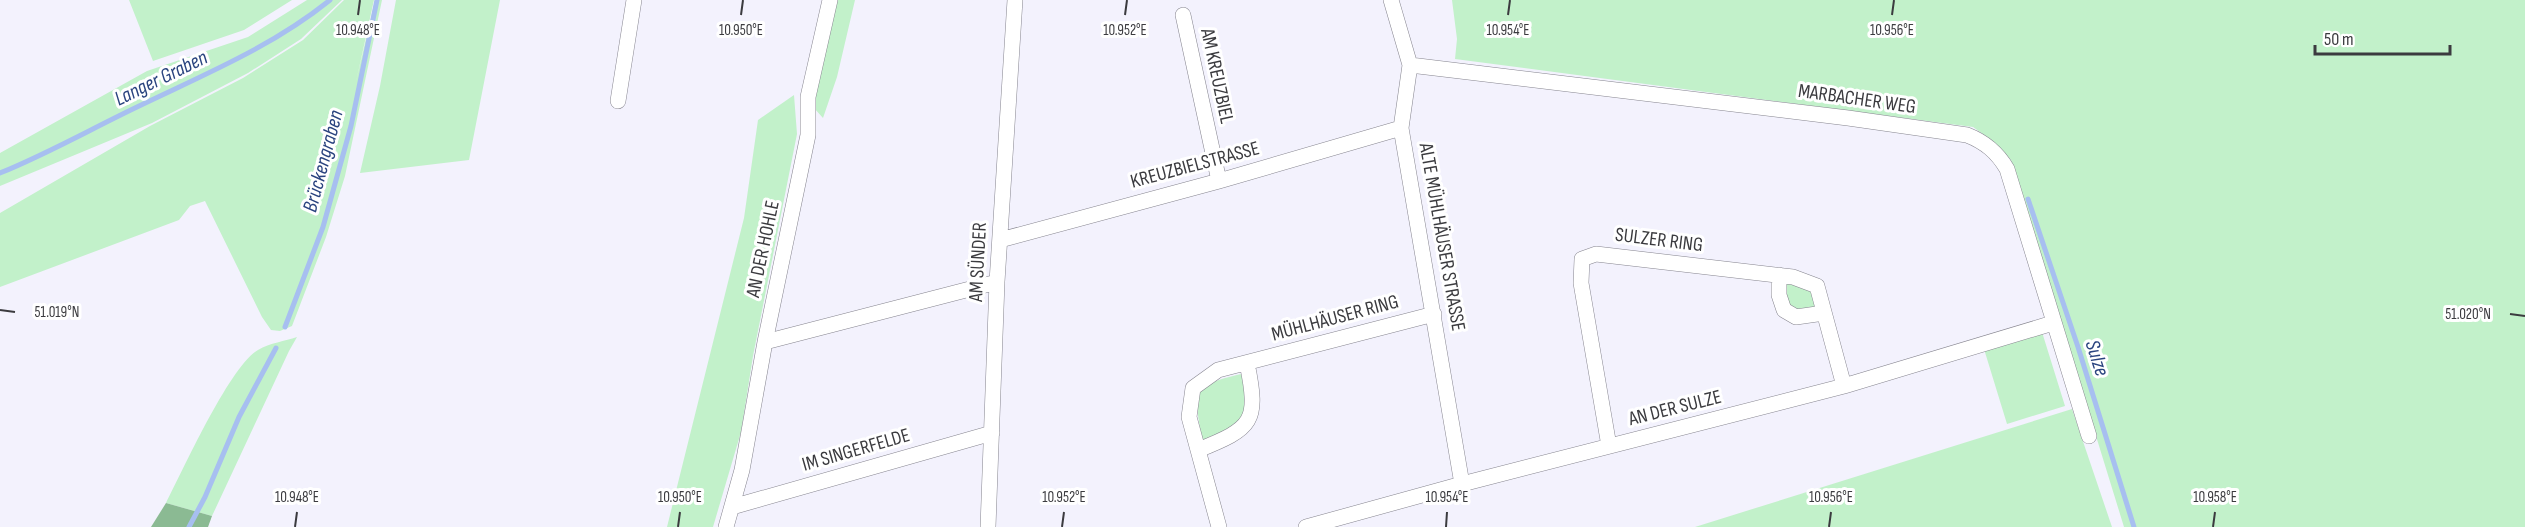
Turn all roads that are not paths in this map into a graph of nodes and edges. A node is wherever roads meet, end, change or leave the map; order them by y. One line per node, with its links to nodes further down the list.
1 (634, 0): 7 (street)
2 (830, 0): 16 (street, AN DER HOHLE)
3 (1015, 0): 10 (street, AM SÜNDER)
4 (1391, 0): 6 (street, ALTE MÜHLHÄUSER STRASSE)
5 (1183, 15): 9 (street, AM KREUZBIEL)
6 (1410, 65): 8 (street, ALTE MÜHLHÄUSER STRASSE); 15 (street, MARBACHER WEG)
7 (618, 101)
8 (1401, 128): 9 (street, KREUZBIELSTRASSE); 14 (street, ALTE MÜHLHÄUSER STRASSE)
9 (1219, 181): 10 (street, KREUZBIELSTRASSE)
10 (1000, 240): 12 (street, AM SÜNDER)
11 (1779, 275): 13 (street, SULZER RING); 13 (street); 21 (street, SULZER RING)
12 (997, 282): 16 (street); 19 (street, AM SÜNDER)
13 (1824, 313): 18 (street, SULZER RING)
14 (1434, 314): 17 (street, MÜHLHÄUSER RING); 23 (street, ALTE MÜHLHÄUSER STRASSE)
15 (2053, 323): 18 (street, AN DER SULZE); 20 (street, MARBACHER WEG)
16 (765, 342): 24 (street, AN DER HOHLE)
17 (1247, 363): 22 (street); 22 (street, MÜHLHÄUSER RING)
18 (1844, 386): 21 (street, AN DER SULZE)
19 (992, 433): 24 (street, IM SINGERFELDE); 26 (street, AM SÜNDER)
20 (2089, 436)
21 (1609, 446): 23 (street, AN DER SULZE)
22 (1198, 450): 27 (street, MÜHLHÄUSER RING)
23 (1462, 484): 28 (street, AN DER SULZE)
24 (732, 507): 25 (street, AN DER HOHLE)
25 (726, 527)
26 (988, 527)
27 (1219, 527)
28 (1305, 527)

